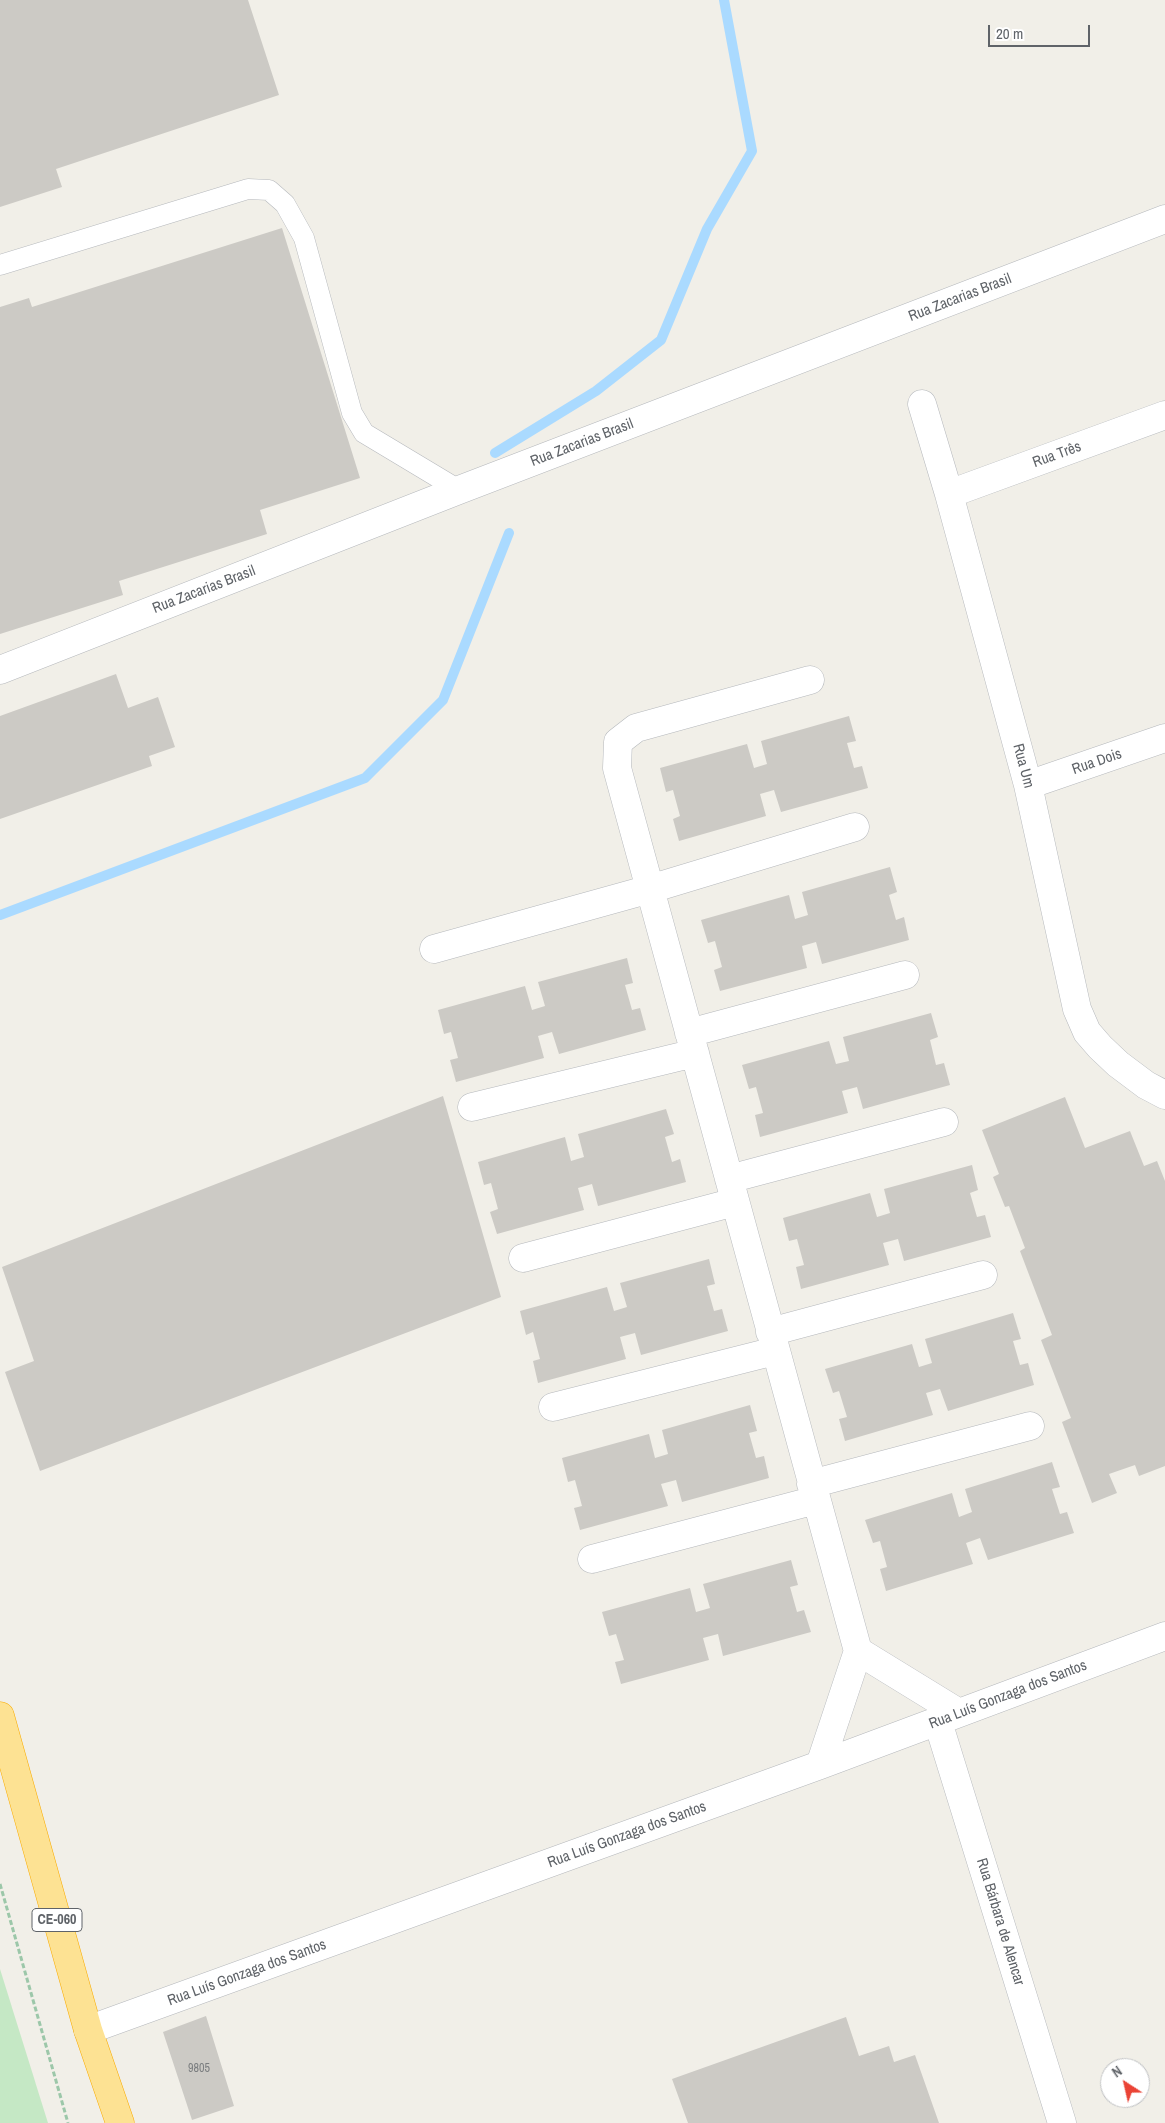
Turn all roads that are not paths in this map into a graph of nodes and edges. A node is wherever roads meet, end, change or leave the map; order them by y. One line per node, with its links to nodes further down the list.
1 (1165, 219): 5 (street, Rua Zacarias Brasil)
2 (0, 265): 5 (lane)
3 (922, 404): 6 (street, Rua Um)
4 (1165, 415): 6 (street, Rua Três)
5 (459, 490): 7 (street, Rua Zacarias Brasil)
6 (949, 494): 10 (street, Rua Um)
7 (0, 670)
8 (810, 680): 12 (street)
9 (1165, 738): 10 (street, Rua Dois)
10 (1028, 785): 16 (street, Rua Um)
11 (855, 827): 12 (street)
12 (650, 889): 13 (street); 15 (street)
13 (434, 949)
14 (905, 975): 15 (street)
15 (692, 1043): 17 (street); 19 (street)
16 (1165, 1095)
17 (472, 1107)
18 (944, 1122): 19 (street)
19 (732, 1190): 20 (street); 22 (street)
20 (523, 1258)
21 (983, 1275): 22 (street)
22 (772, 1341): 23 (street); 25 (street)
23 (553, 1407)
24 (1030, 1426): 25 (street)
25 (814, 1492): 26 (street); 28 (street)
26 (592, 1560)
27 (1165, 1636): 30 (street, Rua Luís Gonzaga dos Santos)
28 (858, 1651): 30 (street); 31 (street)
29 (0, 1716): 32 (highway, CE-060)
30 (948, 1718): 31 (street, Rua Luís Gonzaga dos Santos); 34 (street, Rua Bárbara de Alencar)
31 (820, 1765): 32 (street, Rua Luís Gonzaga dos Santos)
32 (88, 2030): 33 (highway, CE-060)
33 (120, 2123)
34 (1062, 2123)

